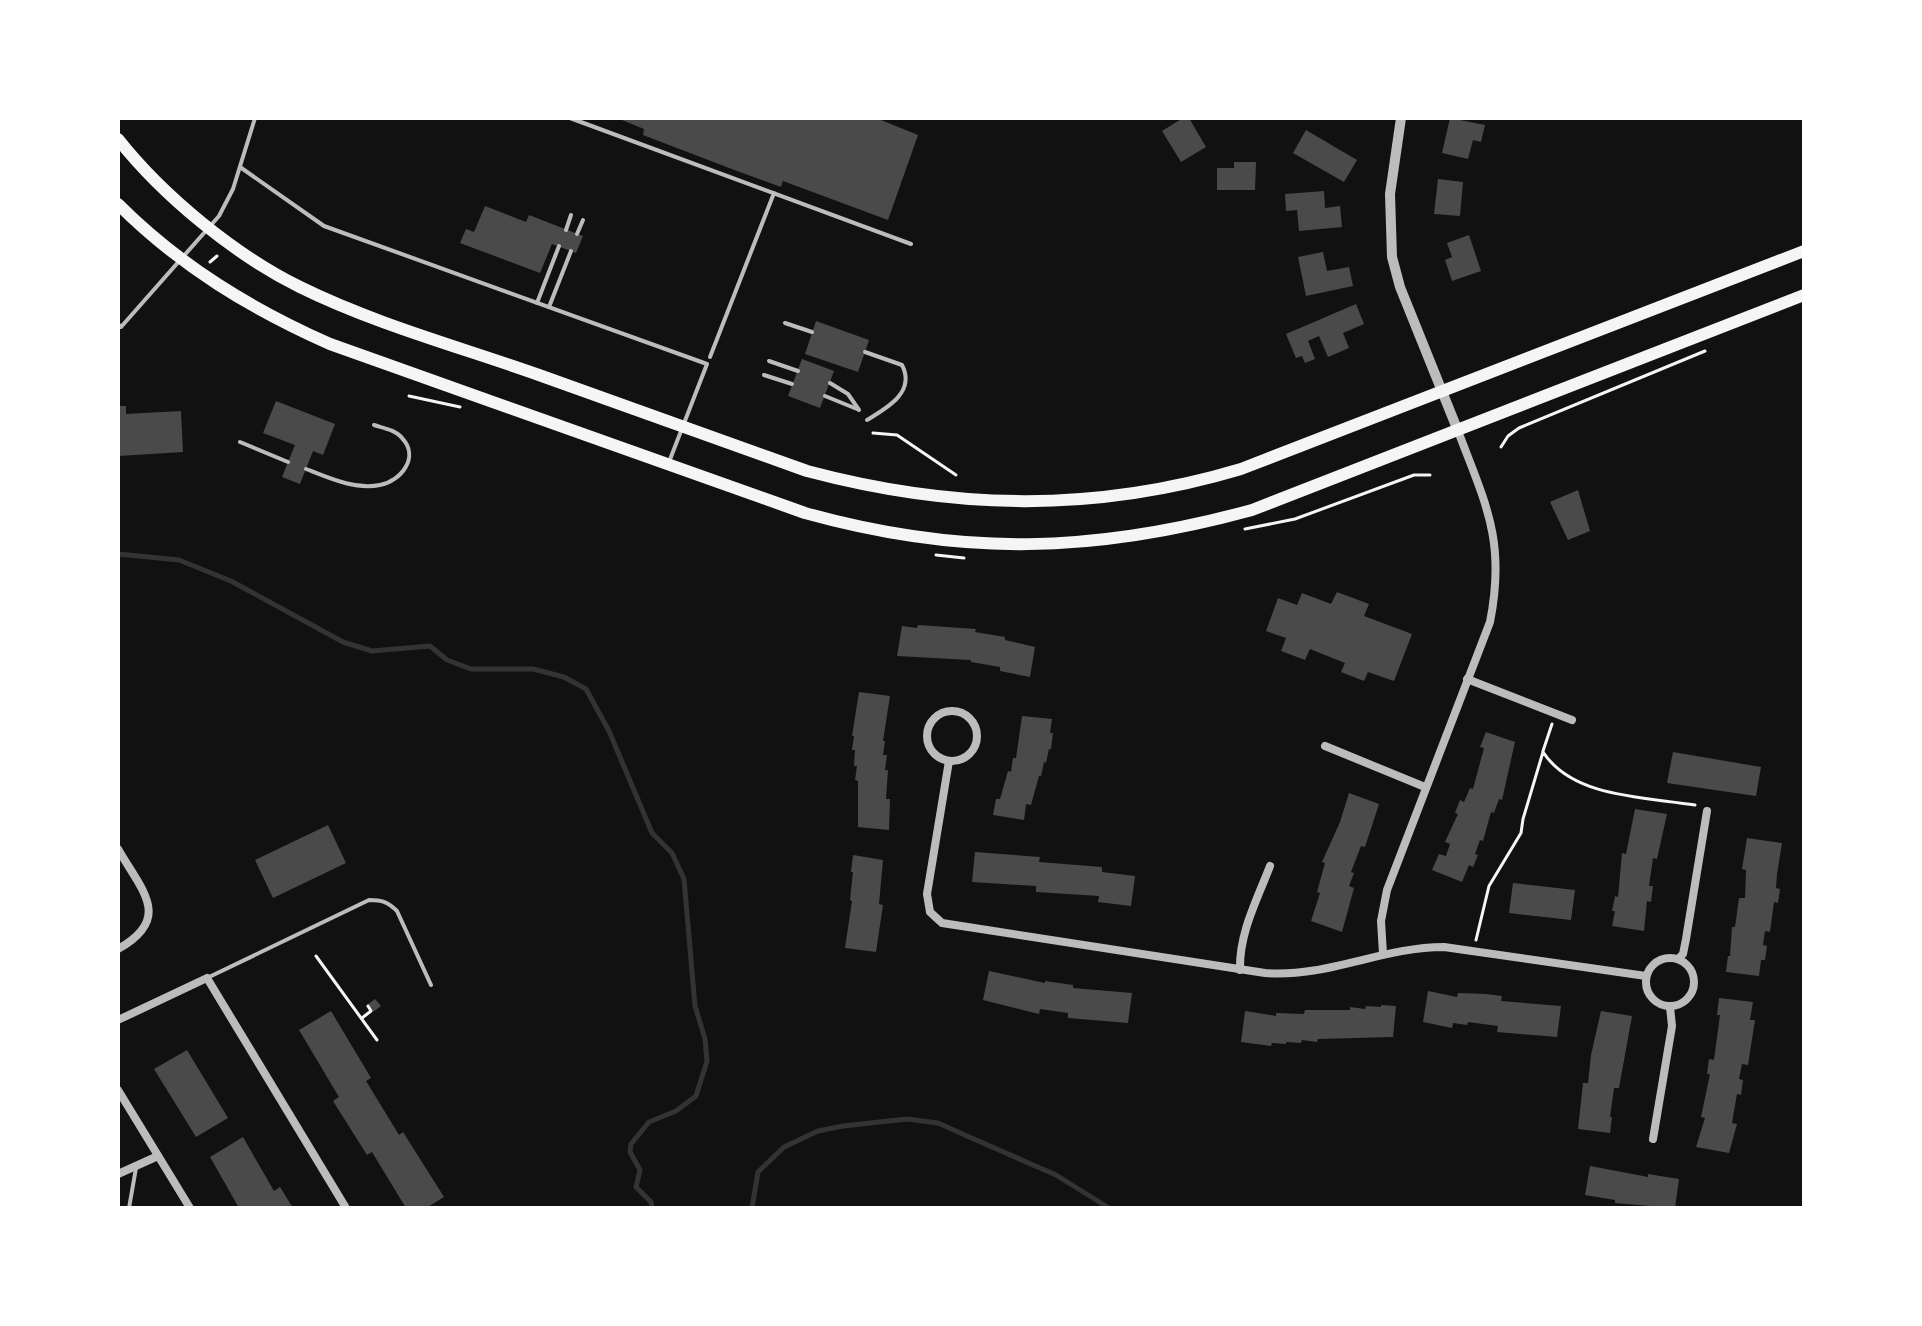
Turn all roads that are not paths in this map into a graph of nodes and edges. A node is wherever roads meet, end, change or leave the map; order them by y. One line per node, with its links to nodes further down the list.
1 (255, 118): 5 (lane)
2 (570, 118): 6 (lane)
3 (1401, 118): 31 (street)
4 (118, 139): 10 (main road)
5 (240, 167): 10 (lane); 19 (lane)
6 (774, 193): 13 (lane); 25 (lane)
7 (118, 204): 17 (main road)
8 (571, 215): 11 (lane)
9 (583, 220): 12 (lane)
10 (209, 227): 17 (lane); 35 (main road)
11 (566, 230)
12 (577, 234)
13 (911, 244)
14 (559, 246): 19 (lane)
15 (571, 251): 20 (lane)
16 (1804, 251): 31 (main road)
17 (180, 260): 22 (lane); 39 (main road)
18 (1804, 295): 36 (main road)
19 (537, 303): 20 (lane)
20 (549, 307): 35 (lane)
21 (785, 323): 23 (lane)
22 (118, 324)
23 (812, 332)
24 (865, 352): 33 (lane)
25 (710, 357)
26 (769, 361): 27 (lane)
27 (798, 371)
28 (764, 375): 30 (lane)
29 (830, 383): 32 (lane)
30 (792, 384)
31 (1443, 393): 35 (main road); 36 (street)
32 (825, 396)
33 (867, 420)
34 (374, 425): 40 (lane)
35 (683, 425): 39 (lane)
36 (1458, 431): 39 (main road); 41 (street)
37 (240, 442): 38 (lane)
38 (288, 462)
39 (668, 464)
40 (306, 469)
41 (1467, 679): 42 (street); 45 (street)
42 (1572, 720)
43 (1325, 746): 45 (street)
44 (949, 761): 44 (street); 52 (street)
45 (1425, 787): 50 (street)
46 (1707, 811): 51 (street)
47 (118, 849): 49 (street)
48 (1270, 866): 52 (street)
49 (118, 949)
50 (1383, 954): 52 (street); 53 (street)
51 (1678, 959): 53 (street); 56 (street)
52 (1240, 970)
53 (1646, 976): 56 (street)
54 (207, 978): 55 (lane); 57 (street); 65 (street)
55 (431, 985)
56 (1670, 1007): 59 (street)
57 (118, 1020)
58 (118, 1090): 60 (street)
59 (1653, 1139)
60 (158, 1156): 61 (street); 64 (street)
61 (137, 1166): 62 (street); 63 (lane)
62 (118, 1174)
63 (129, 1208)
64 (190, 1208)
65 (346, 1208)

